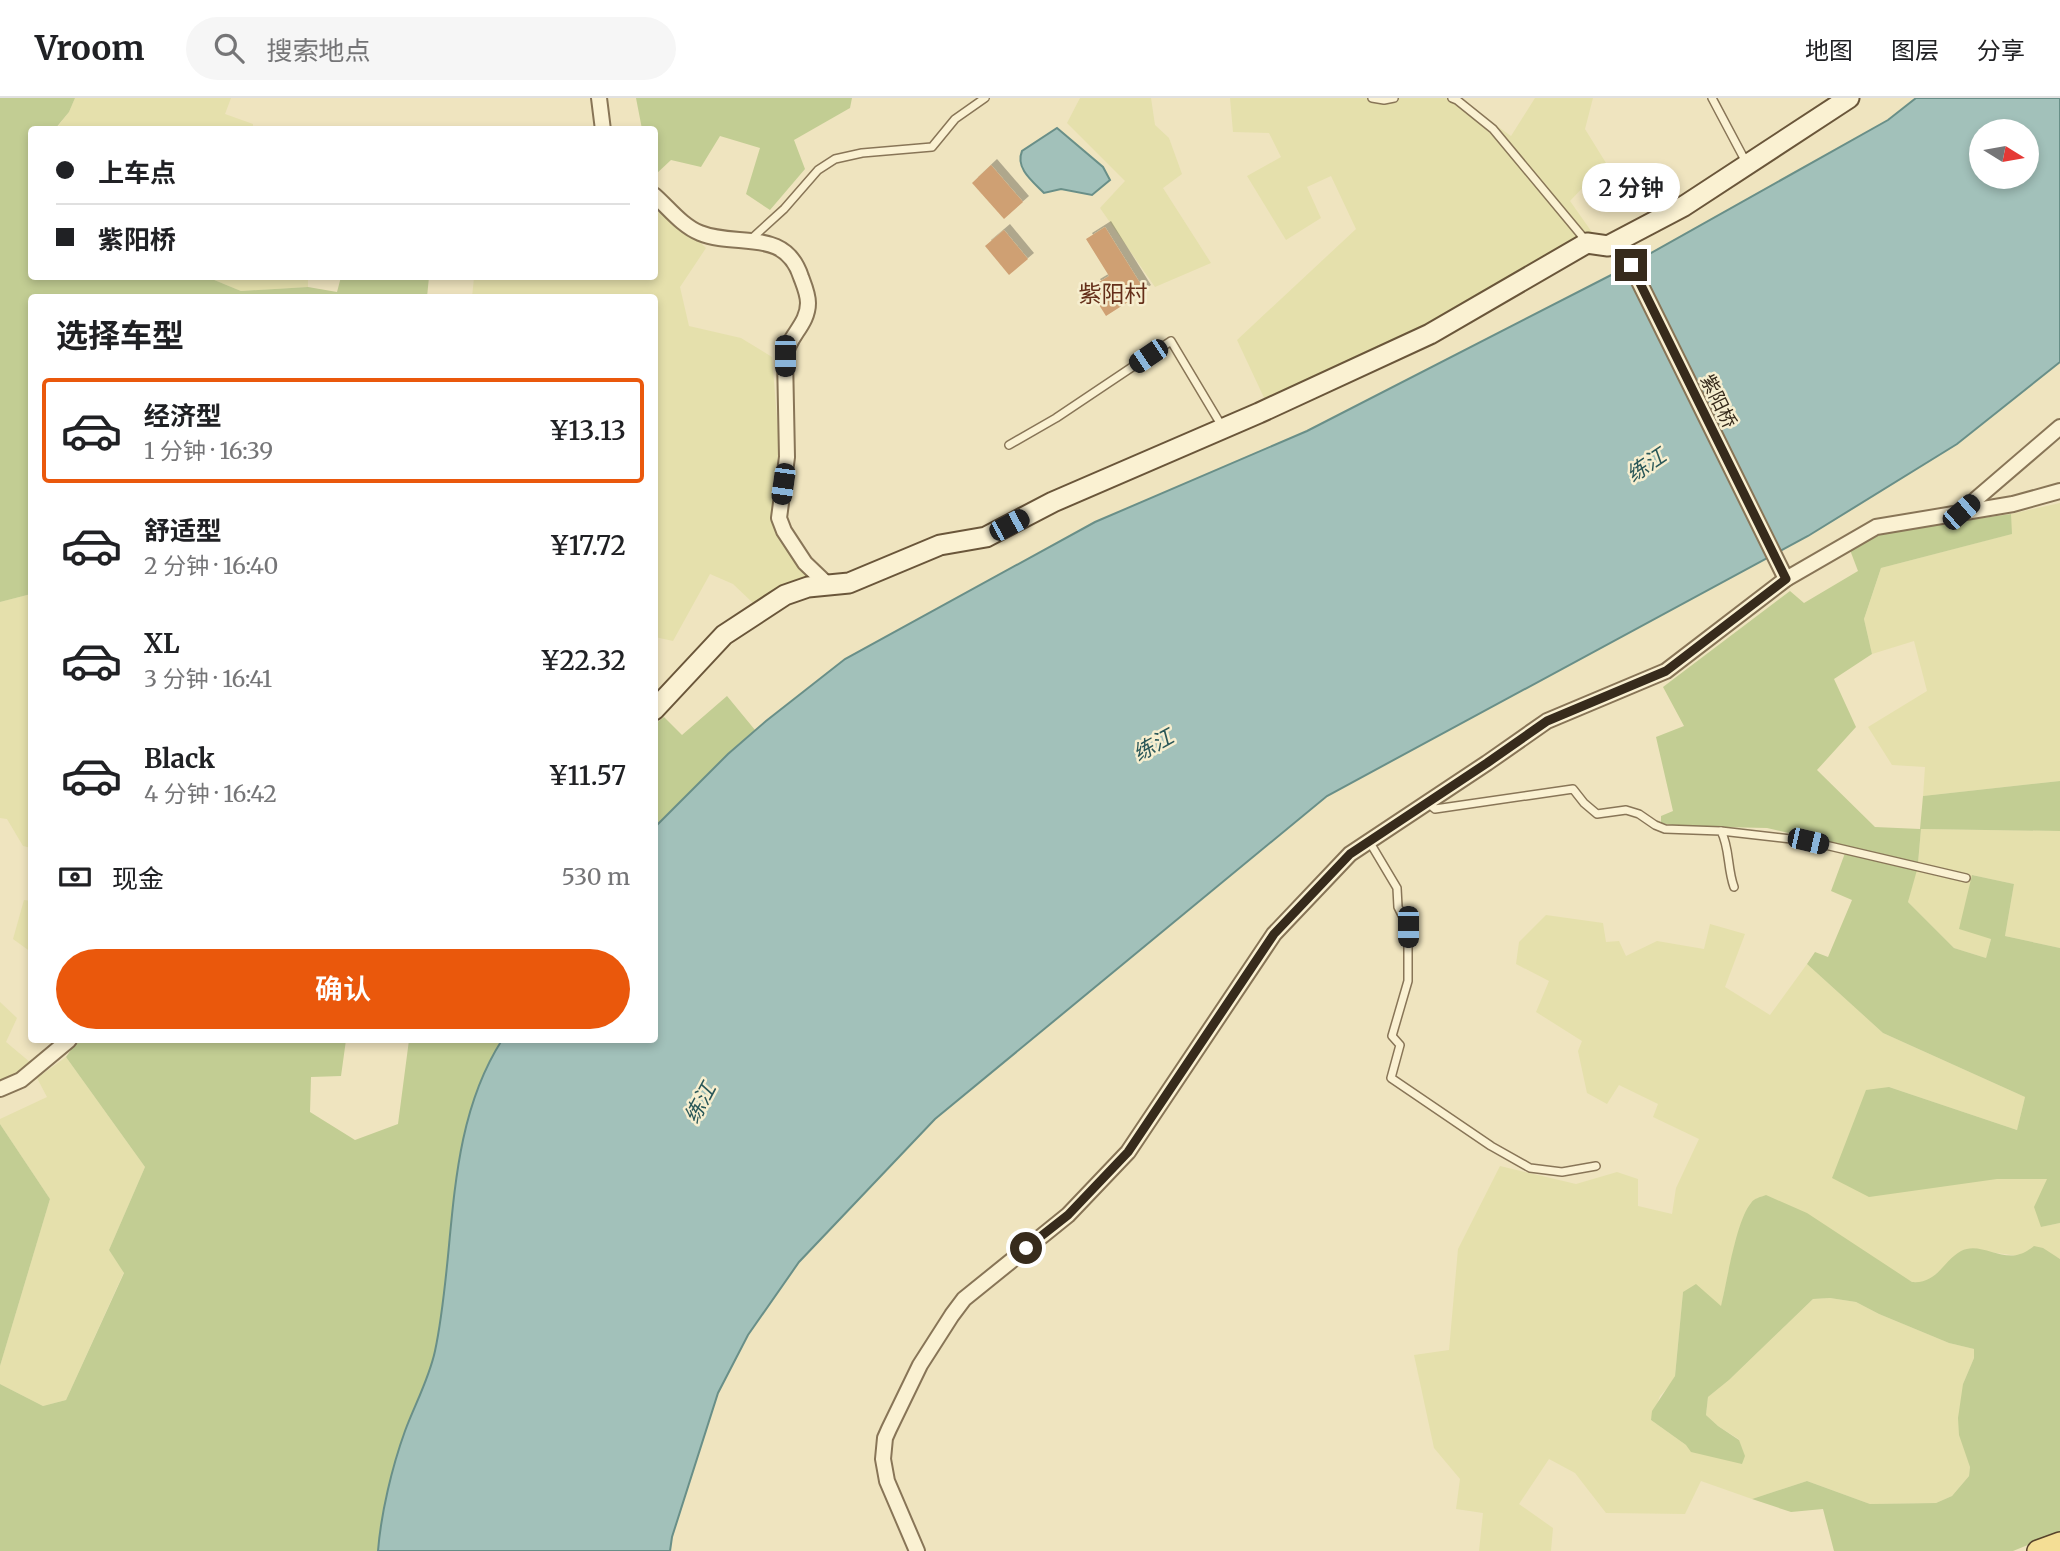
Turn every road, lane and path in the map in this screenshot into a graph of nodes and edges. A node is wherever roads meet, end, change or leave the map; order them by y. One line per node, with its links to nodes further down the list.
1 (599, 98): 8 (street)
2 (985, 98): 11 (lane)
3 (1371, 98): 4 (lane)
4 (1394, 98)
5 (1452, 98): 13 (lane)
6 (1712, 98): 9 (lane)
7 (1849, 98): 9 (street)
8 (602, 126)
9 (1747, 165): 12 (street)
10 (658, 198): 11 (street)
11 (748, 241): 20 (street)
12 (1619, 241): 13 (street); 19 (street, 紫阳桥)
13 (1587, 243): 15 (street)
14 (2060, 427): 18 (street)
15 (1223, 429): 16 (lane); 20 (street)
16 (1009, 445)
17 (2060, 491): 18 (street)
18 (1961, 512): 19 (street)
19 (1786, 579): 22 (street)
20 (828, 585): 21 (street)
21 (658, 706)
22 (1427, 803): 23 (lane); 24 (street)
23 (1720, 831): 25 (lane); 26 (lane)
24 (1369, 841): 29 (lane); 31 (street)
25 (1966, 878)
26 (1734, 887)
27 (65, 1043): 28 (street)
28 (0, 1089)
29 (1596, 1166)
30 (2060, 1543): 32 (main road)
31 (917, 1551)
32 (2038, 1551)

